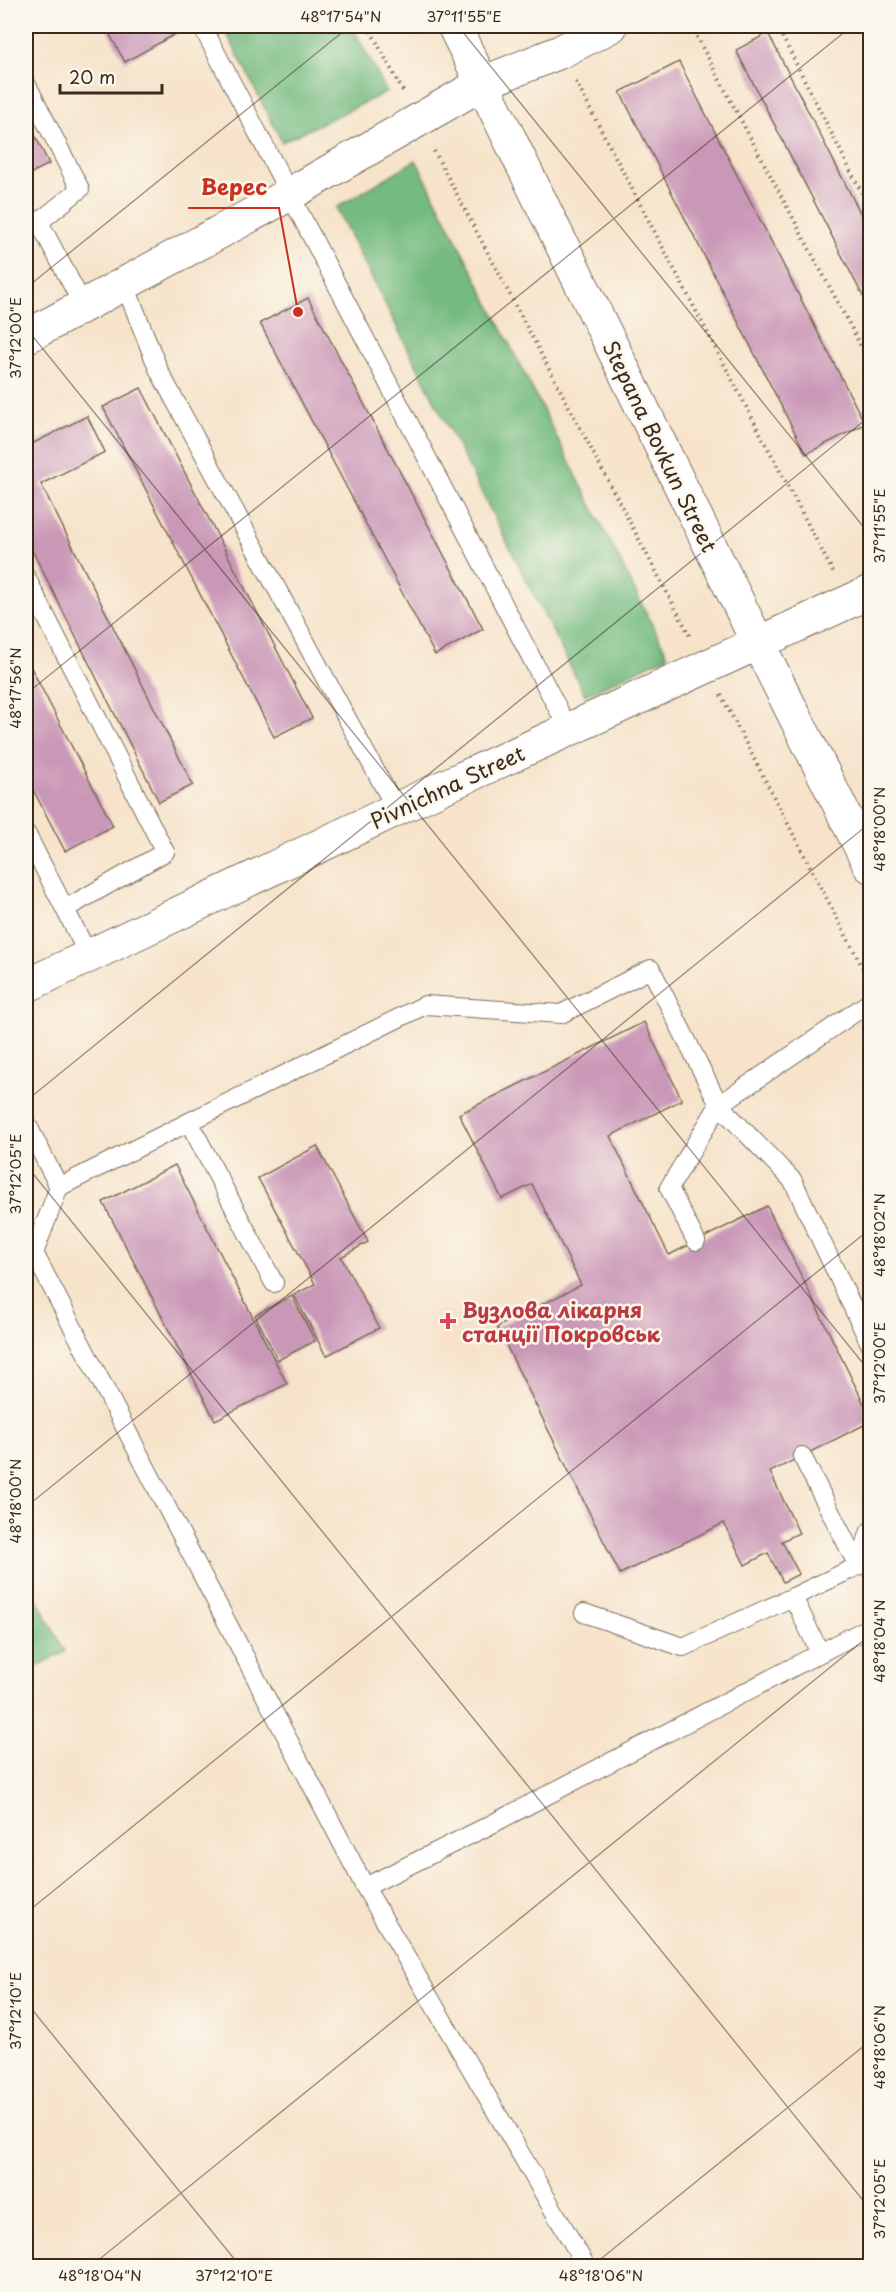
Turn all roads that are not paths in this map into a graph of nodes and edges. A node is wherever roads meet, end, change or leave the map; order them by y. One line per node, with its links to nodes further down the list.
1 (202, 26): 6 (lane)
2 (454, 26): 5 (street, Stepana Bovkun Street)
3 (611, 26): 5 (street)
4 (26, 83): 7 (lane)
5 (483, 83): 6 (street); 13 (street, Stepana Bovkun Street)
6 (290, 194): 8 (street); 14 (lane)
7 (32, 222): 9 (lane)
8 (125, 285): 9 (street); 15 (lane)
9 (84, 307): 10 (street)
10 (26, 337)
11 (26, 577): 18 (lane)
12 (860, 597): 13 (street, Pivnichna Street)
13 (758, 643): 14 (street, Pivnichna Street); 17 (street, Stepana Bovkun Street)
14 (569, 730): 15 (street, Pivnichna Street)
15 (396, 809): 19 (street, Pivnichna Street)
16 (26, 834): 18 (lane)
17 (870, 866)
18 (65, 909): 19 (lane)
19 (89, 956): 20 (street, Pivnichna Street)
20 (26, 986)
21 (870, 1002): 22 (lane)
22 (719, 1105): 24 (lane); 26 (lane); 28 (lane)
23 (26, 1122): 25 (lane)
24 (189, 1122): 25 (lane); 27 (lane)
25 (59, 1187): 36 (lane)
26 (696, 1241)
27 (274, 1283)
28 (870, 1344)
29 (802, 1456): 31 (lane)
30 (870, 1531): 31 (lane)
31 (858, 1566): 32 (lane)
32 (793, 1597): 33 (lane); 35 (lane)
33 (584, 1613)
34 (870, 1627): 35 (lane)
35 (820, 1653): 36 (lane)
36 (364, 1887): 37 (lane)
37 (586, 2266)

